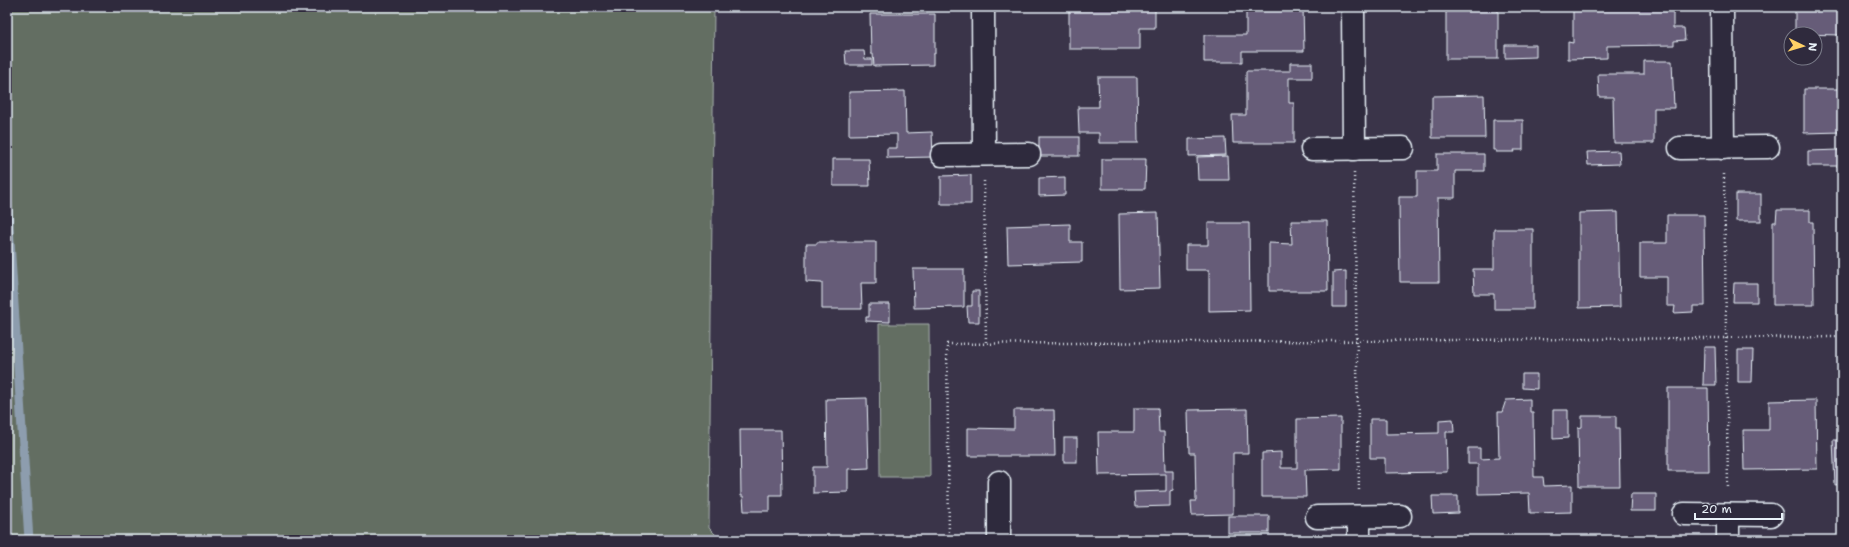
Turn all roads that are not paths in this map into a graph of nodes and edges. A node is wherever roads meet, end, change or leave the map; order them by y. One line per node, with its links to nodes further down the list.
1 (983, 7): 11 (street)
2 (1353, 7): 9 (street)
3 (1722, 7): 7 (street)
4 (1768, 147): 7 (street)
5 (1403, 148): 9 (street)
6 (1680, 148): 7 (street)
7 (1723, 148)
8 (1312, 149): 9 (street)
9 (1354, 149)
10 (942, 154): 11 (street)
11 (984, 154): 12 (street)
12 (1029, 154)
13 (999, 482): 20 (street)
14 (1684, 514): 15 (street)
15 (1728, 515): 16 (street); 22 (street)
16 (1771, 515)
17 (1400, 516): 19 (street)
18 (1317, 517): 19 (street)
19 (1359, 517): 21 (street)
20 (999, 540)
21 (1359, 540)
22 (1728, 540)

